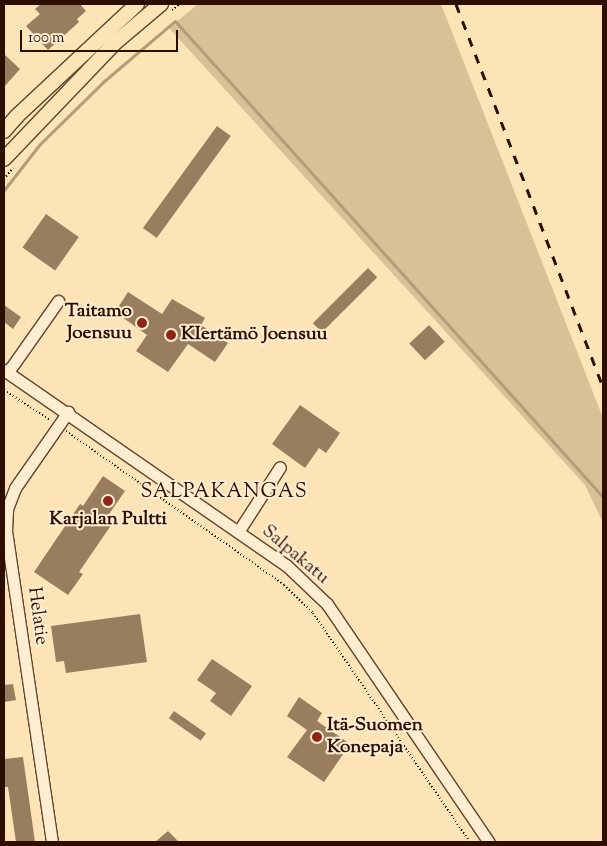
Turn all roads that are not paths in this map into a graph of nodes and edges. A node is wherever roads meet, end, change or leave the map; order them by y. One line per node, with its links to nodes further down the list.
1 (137, 4): 3 (main road)
2 (157, 5): 4 (main road)
3 (4, 131)
4 (4, 159)
5 (58, 301): 6 (street)
6 (6, 371): 7 (street, Salpakatu)
7 (68, 412): 9 (street, Salpakatu); 10 (street, Helatie)
8 (280, 467): 9 (street)
9 (238, 532): 11 (street, Salpakatu)
10 (52, 842)
11 (489, 842)

